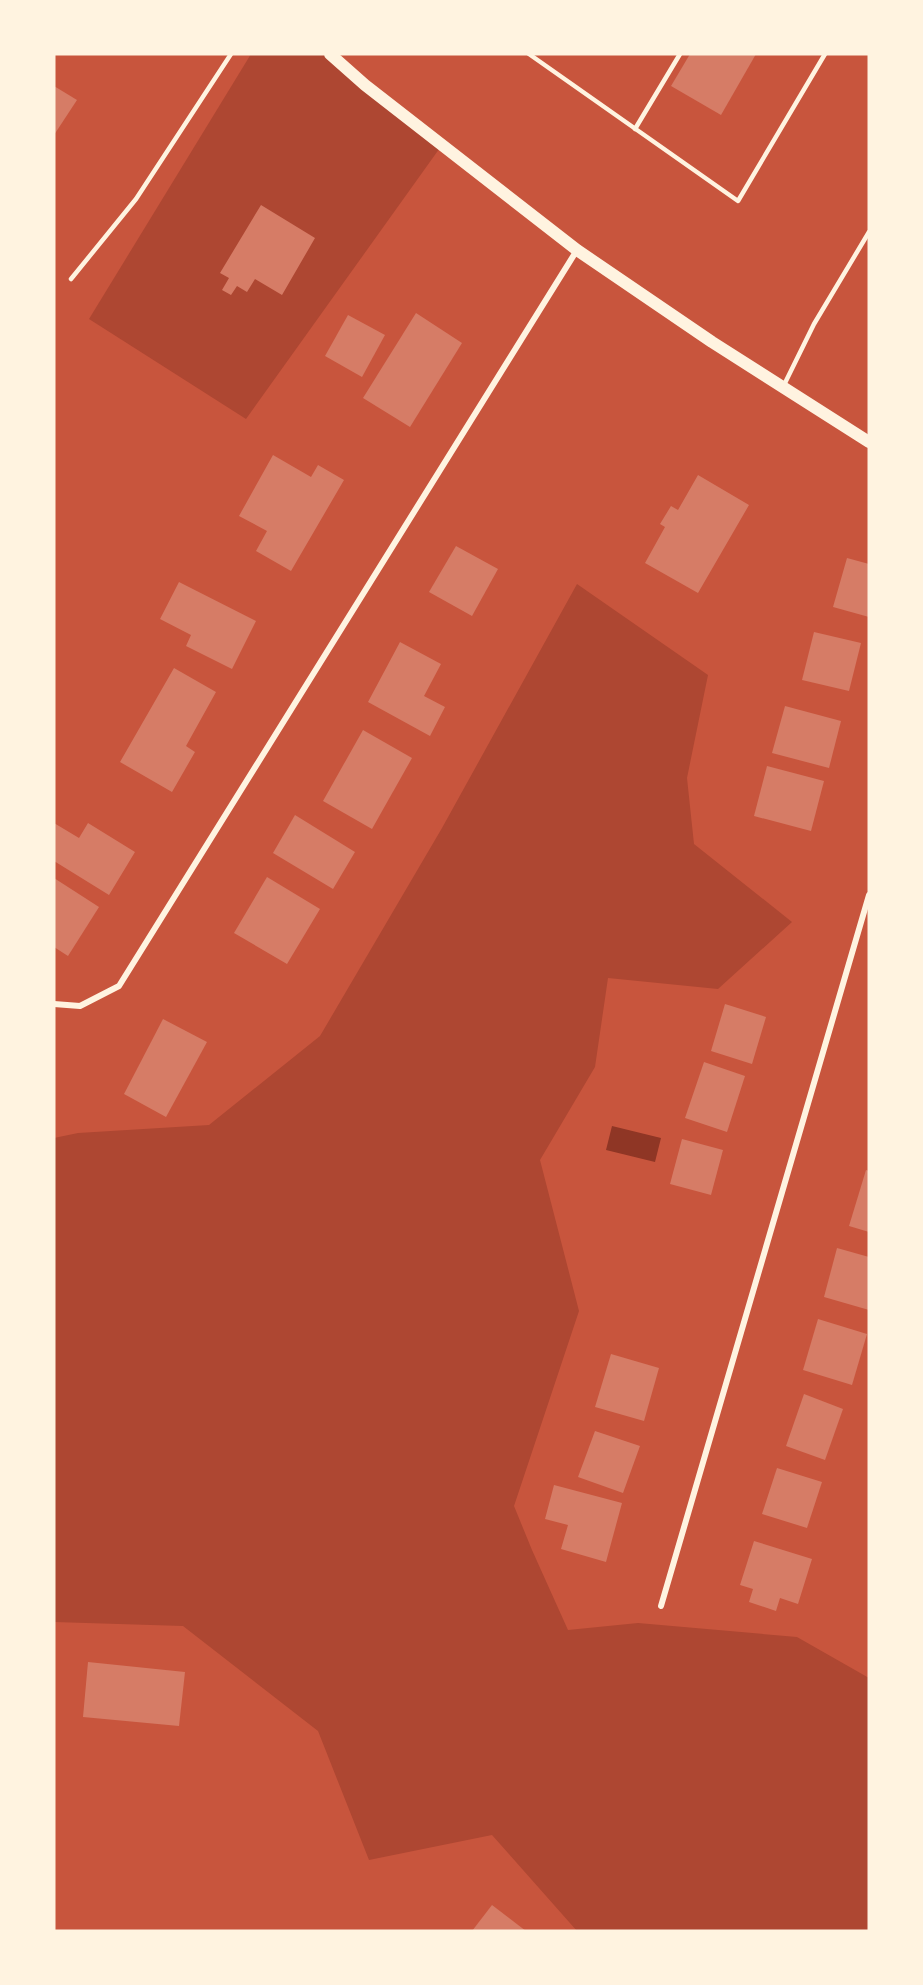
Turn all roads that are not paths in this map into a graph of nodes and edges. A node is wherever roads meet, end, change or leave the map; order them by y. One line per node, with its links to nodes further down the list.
1 (231, 54): 9 (lane)
2 (330, 54): 8 (main road)
3 (529, 54): 6 (lane)
4 (680, 54): 6 (lane)
5 (825, 54): 6 (lane)
6 (635, 129)
7 (869, 232): 10 (lane)
8 (577, 250): 10 (main road); 13 (street)
9 (72, 279)
10 (783, 388): 11 (main road)
11 (869, 442)
12 (869, 895): 14 (street)
13 (54, 1004)
14 (661, 1606)

